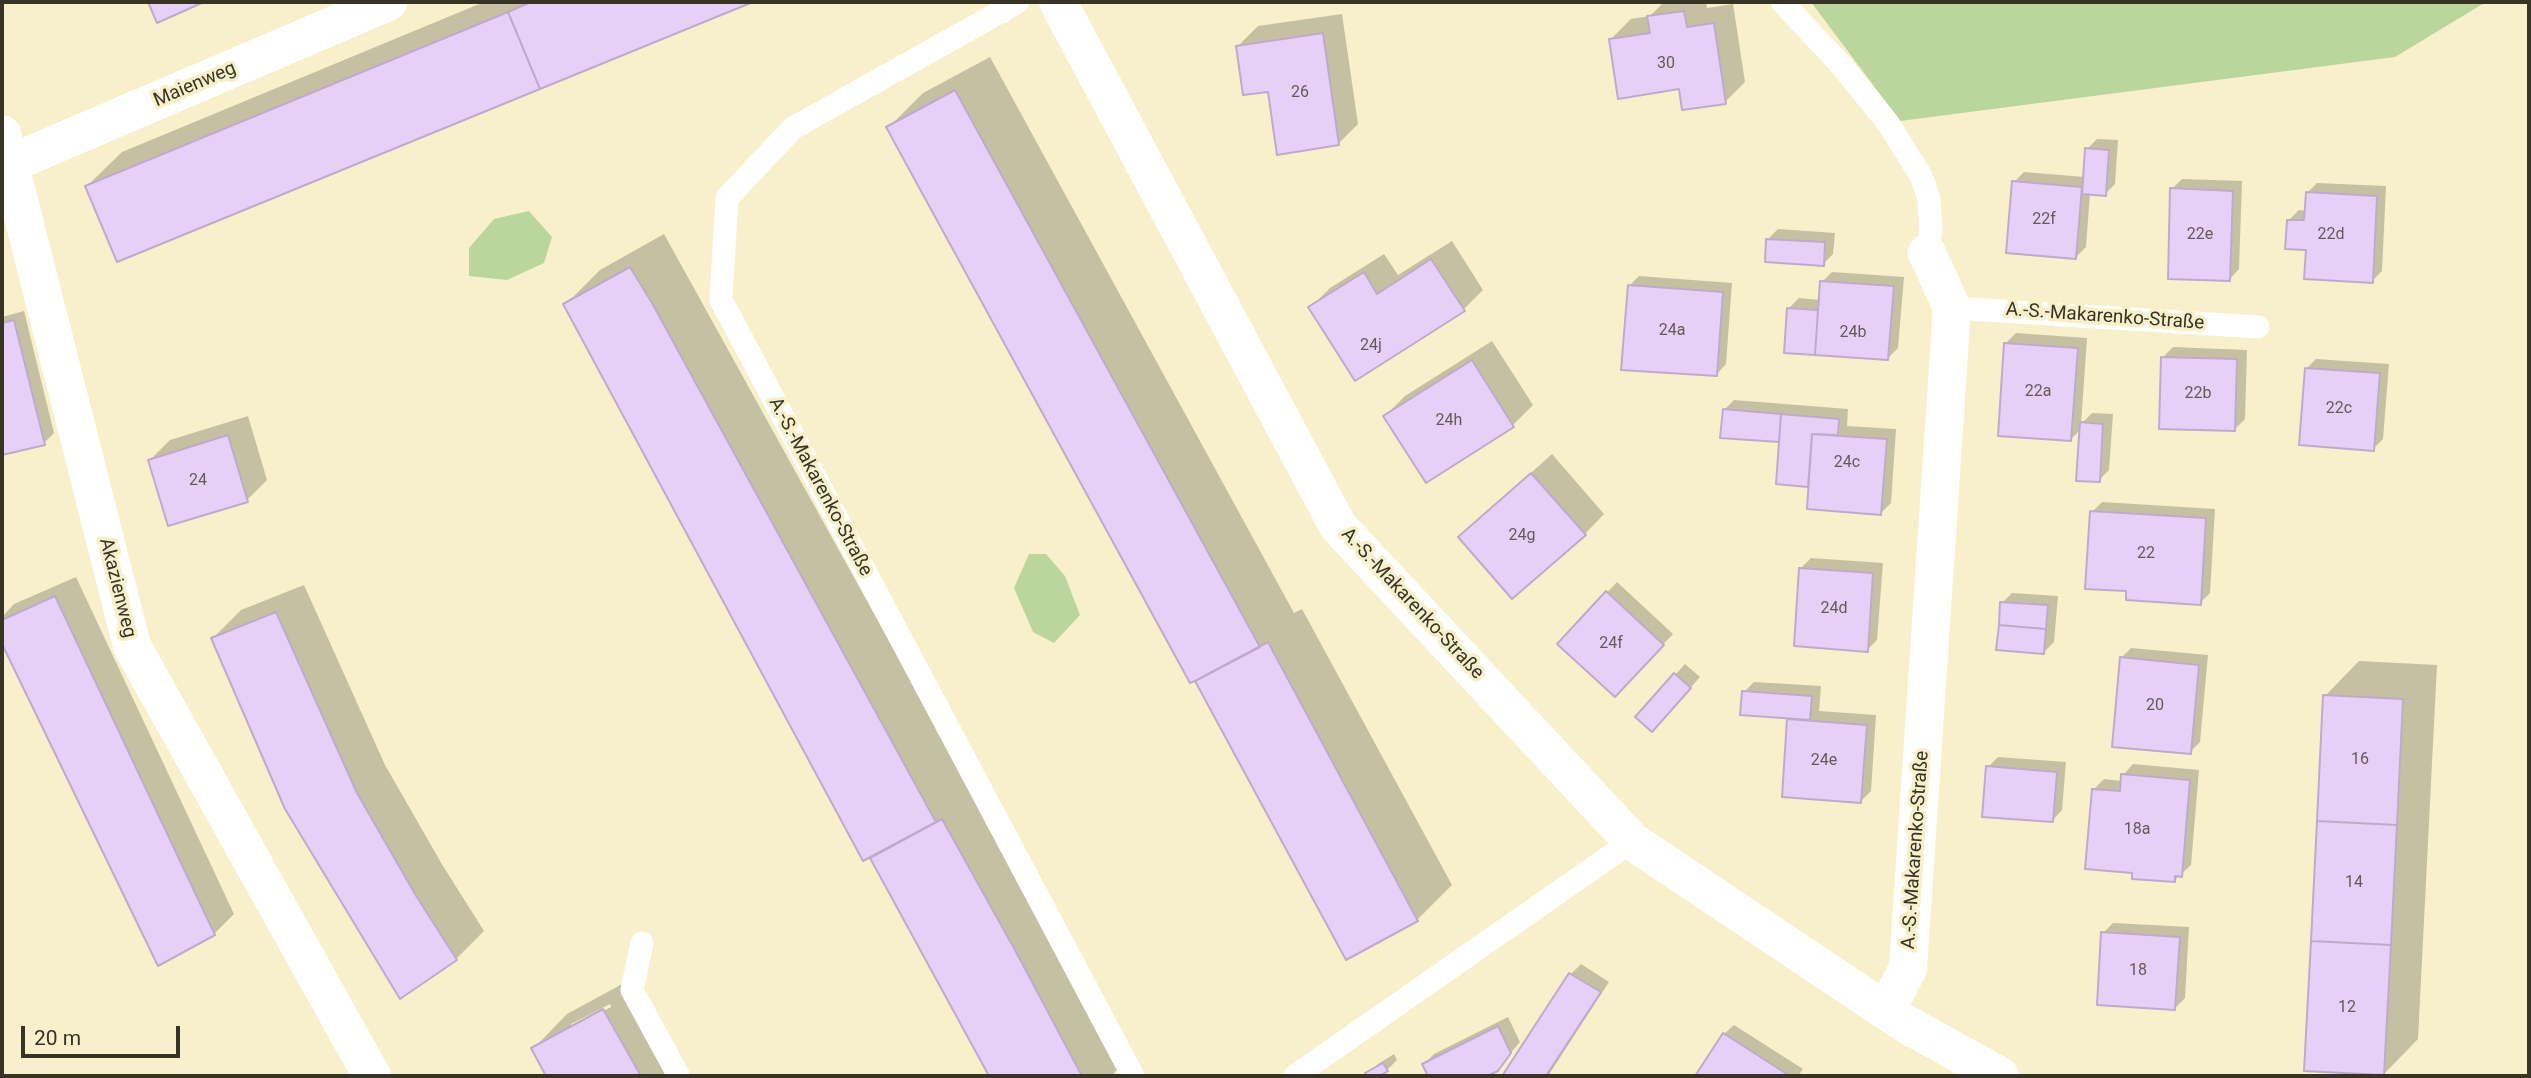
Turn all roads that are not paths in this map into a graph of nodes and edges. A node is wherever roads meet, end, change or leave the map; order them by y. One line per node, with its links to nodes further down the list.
1 (388, 2): 5 (street, Maienweg)
2 (1018, 2): 14 (lane, A.-S.-Makarenko-Straße)
3 (1058, 2): 9 (street, A.-S.-Makarenko-Straße)
4 (1782, 2): 6 (lane)
5 (4, 155): 12 (street, Akazienweg)
6 (1927, 253): 7 (street, A.-S.-Makarenko-Straße)
7 (1952, 308): 8 (lane, A.-S.-Makarenko-Straße); 11 (street, A.-S.-Makarenko-Straße)
8 (2258, 327)
9 (1632, 841): 11 (street, A.-S.-Makarenko-Straße); 15 (lane)
10 (642, 943): 13 (lane)
11 (1886, 1011): 16 (street, A.-S.-Makarenko-Straße)
12 (372, 1076)
13 (678, 1076)
14 (1133, 1076)
15 (1295, 1076)
16 (2000, 1076)

